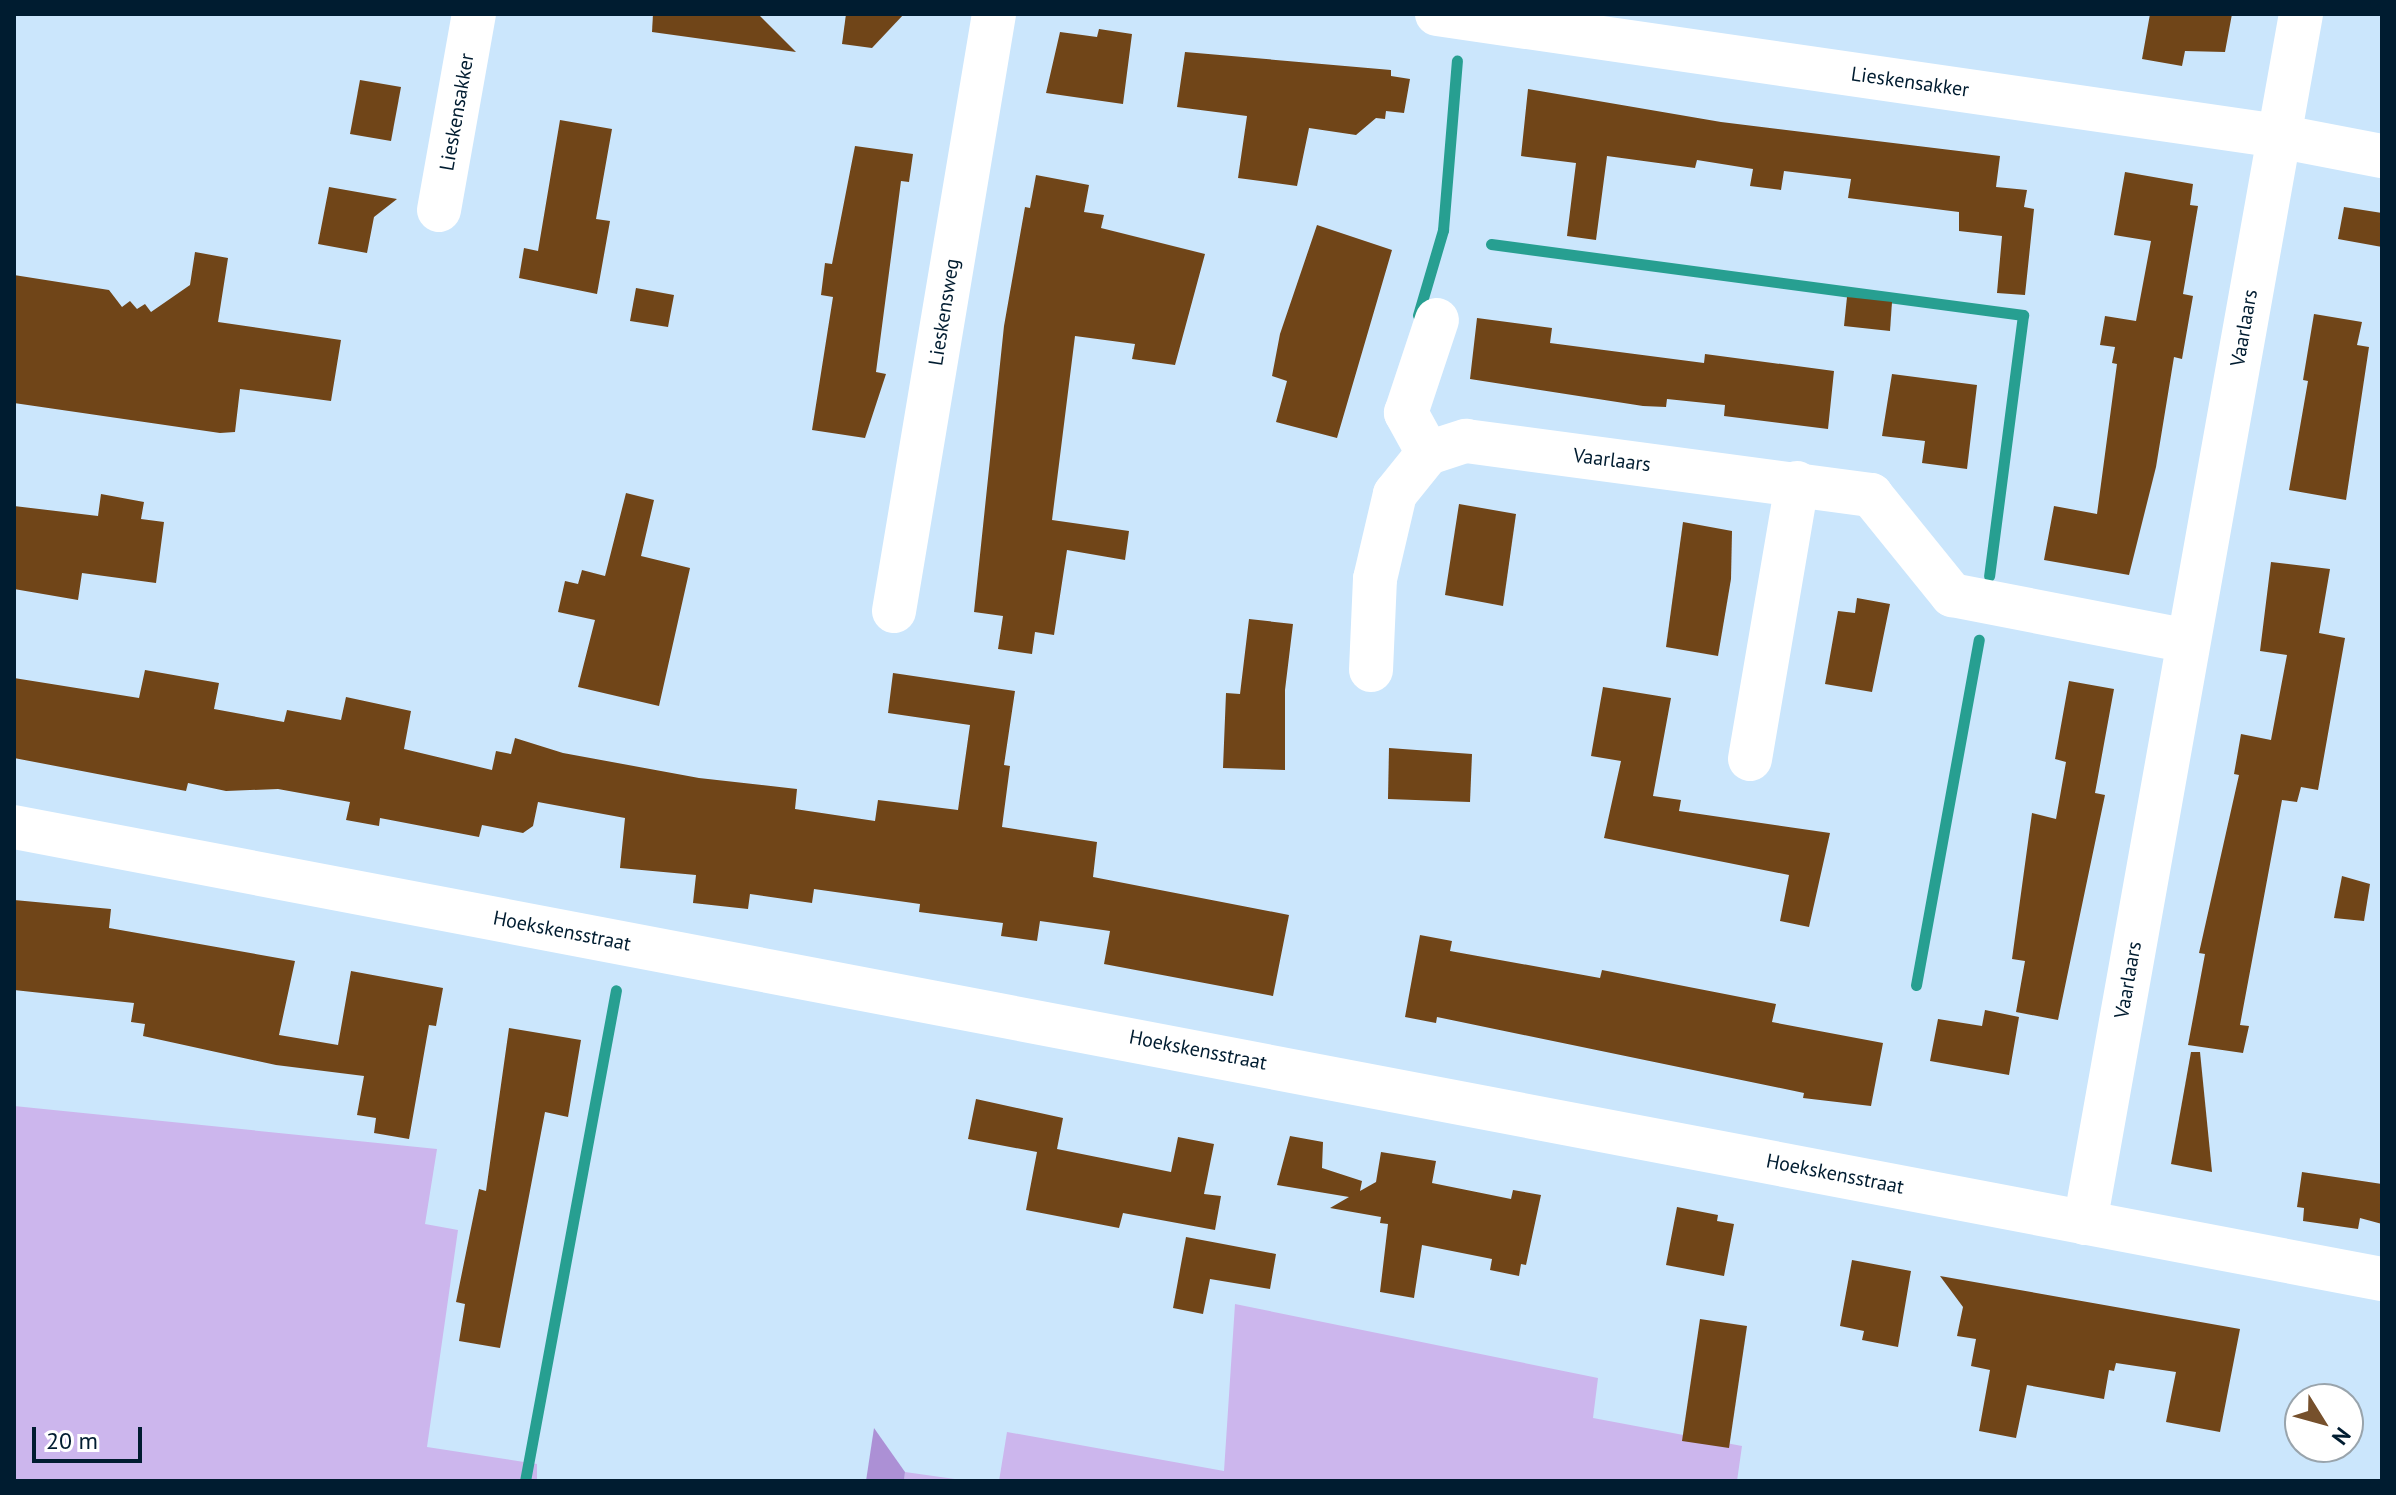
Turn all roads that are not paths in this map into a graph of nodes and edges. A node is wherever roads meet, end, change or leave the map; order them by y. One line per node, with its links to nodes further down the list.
1 (474, 14): 7 (street, Lieskensakker)
2 (994, 14): 11 (street, Lieskensweg)
3 (1437, 14): 5 (street, Lieskensakker)
4 (2301, 14): 5 (street, Vaarlaars)
5 (2278, 136): 6 (street, Lieskensakker); 12 (street, Vaarlaars)
6 (2382, 156)
7 (439, 210)
8 (1437, 320): 9 (street)
9 (1428, 453): 10 (street, Vaarlaars); 13 (street)
10 (1797, 483): 12 (street, Vaarlaars); 14 (street)
11 (894, 611)
12 (2188, 641): 16 (street, Vaarlaars)
13 (1371, 670)
14 (1750, 759)
15 (14, 827): 16 (street, Hoekskensstraat)
16 (2085, 1223): 17 (street, Hoekskensstraat)
17 (2382, 1279)

